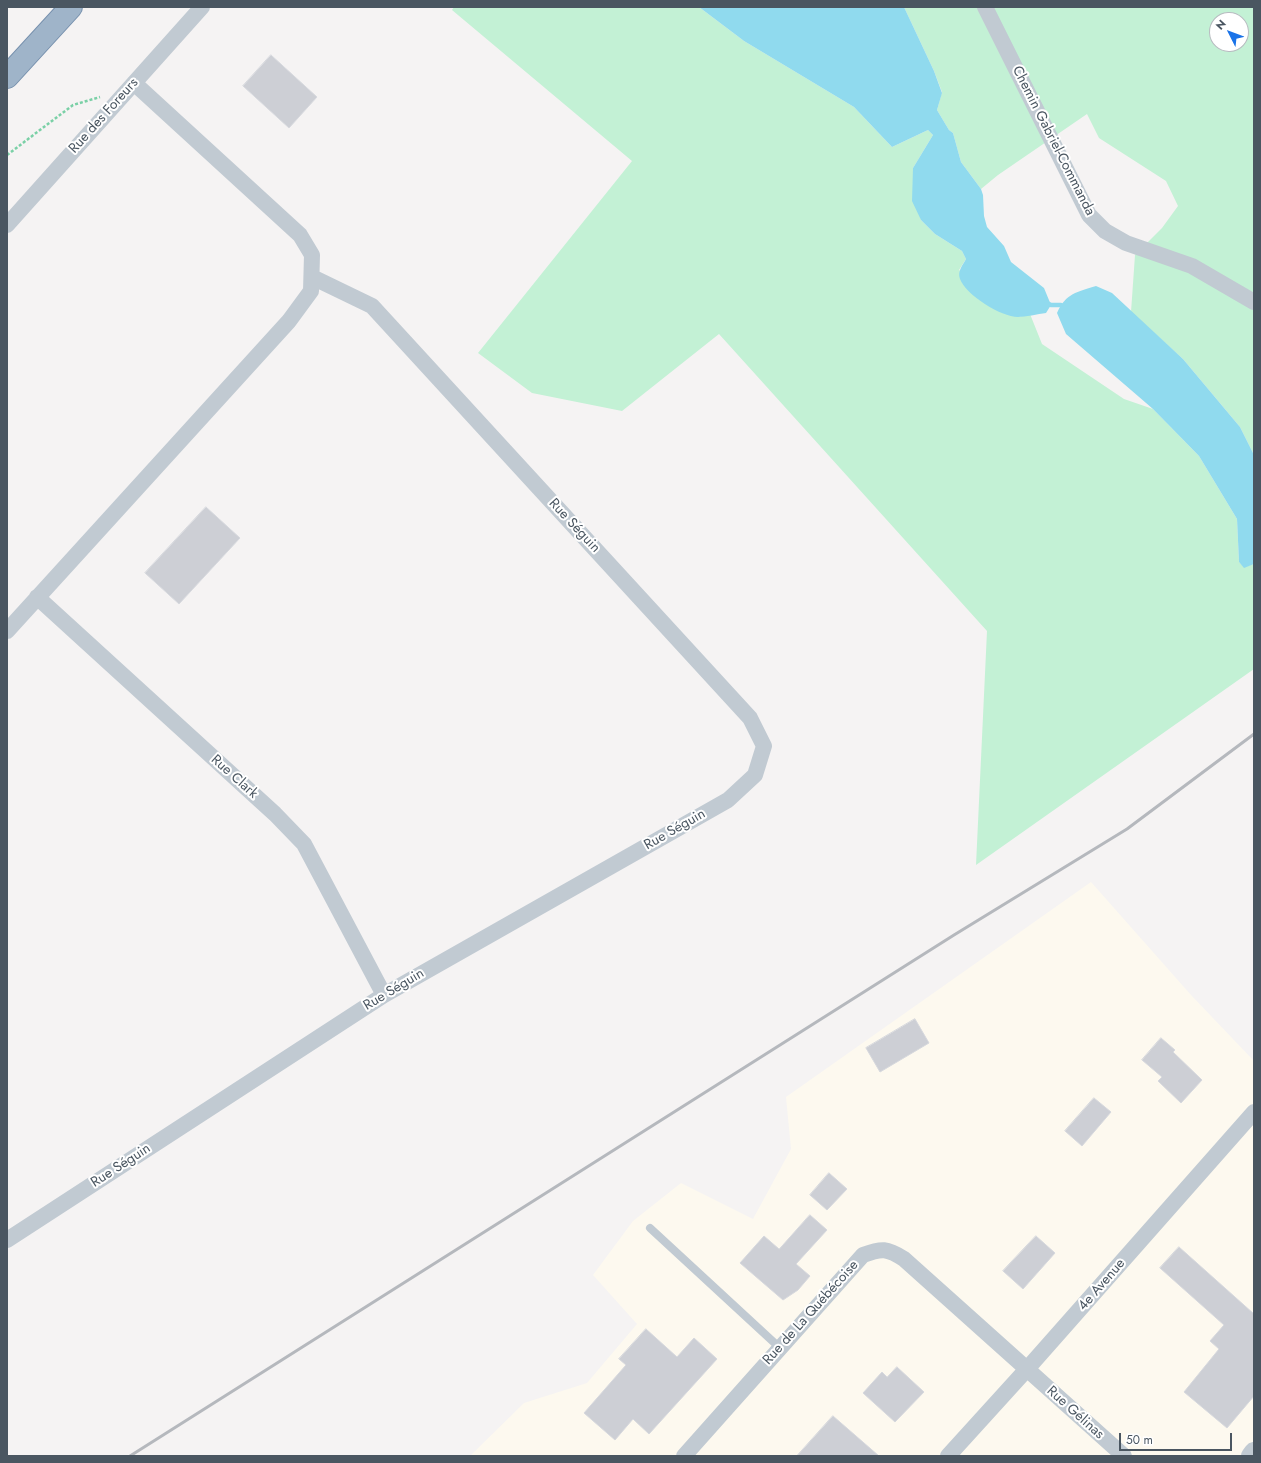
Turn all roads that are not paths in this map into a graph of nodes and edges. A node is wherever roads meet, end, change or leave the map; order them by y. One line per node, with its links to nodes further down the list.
1 (71, 7): 4 (highway)
2 (202, 7): 5 (street, Rue des Foreurs)
3 (985, 7): 8 (street, Chemin Gabriel-Commanda)
4 (7, 77)
5 (134, 83): 6 (street, Rue des Foreurs); 7 (street)
6 (7, 225)
7 (312, 277): 9 (street); 11 (street, Rue Séguin)
8 (1254, 302)
9 (37, 597): 10 (street); 11 (street, Rue Clark)
10 (7, 631)
11 (384, 995): 14 (street, Rue Séguin)
12 (1254, 1112): 16 (street, 4e Avenue)
13 (650, 1228): 15 (lane)
14 (7, 1240)
15 (780, 1348): 16 (street, Rue de La Québécoise); 18 (street, Rue de La Québécoise)
16 (1027, 1369): 19 (street, 4e Avenue); 20 (street, Rue Gélinas)
17 (1254, 1452): 21 (street)
18 (684, 1456)
19 (948, 1456)
20 (1124, 1456)
21 (1251, 1456)

